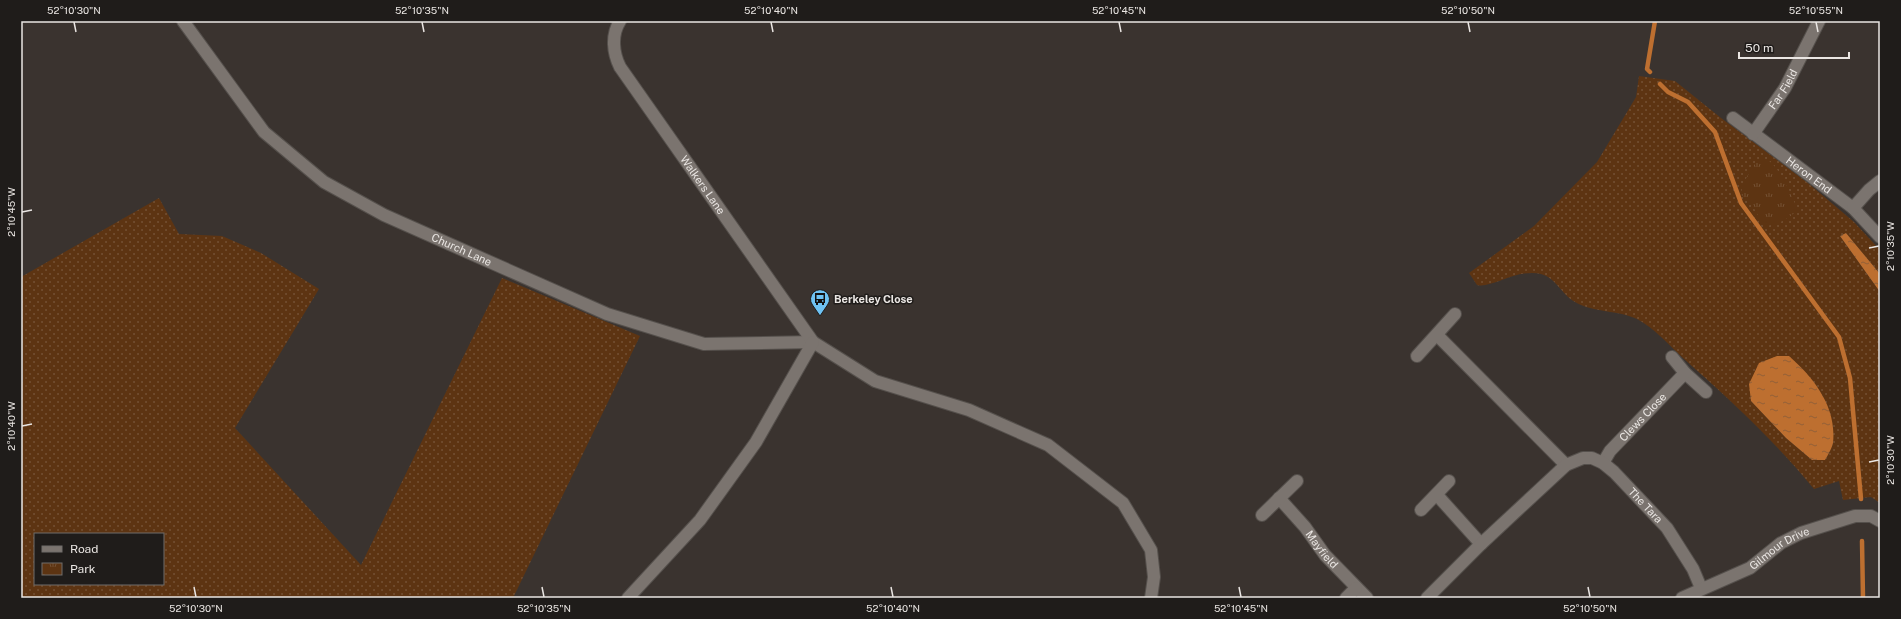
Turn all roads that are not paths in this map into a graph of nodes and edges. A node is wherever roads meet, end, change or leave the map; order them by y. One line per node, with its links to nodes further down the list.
1 (183, 21): 11 (street, Church Lane)
2 (620, 21): 11 (street, Walkers Lane)
3 (1819, 21): 5 (street, Far Field)
4 (1733, 118): 5 (street, Heron End)
5 (1753, 134): 7 (street, Heron End)
6 (1880, 180): 7 (street)
7 (1853, 208): 8 (street, Heron End)
8 (1880, 237)
9 (1455, 314): 10 (street)
10 (1437, 335): 12 (street); 17 (street)
11 (813, 342): 28 (street); 29 (street)
12 (1417, 356)
13 (1672, 357): 14 (street)
14 (1685, 373): 15 (street); 16 (street, Clews Close)
15 (1706, 392)
16 (1603, 463): 17 (street, The Tara); 27 (street, The Tara)
17 (1566, 464): 25 (street)
18 (1297, 481): 21 (street)
19 (1449, 481): 20 (street)
20 (1436, 495): 22 (street); 25 (street)
21 (1279, 498): 23 (street); 26 (street, Mayfield)
22 (1421, 510)
23 (1262, 515)
24 (1880, 521): 27 (street, Gilmour Drive)
25 (1482, 544): 32 (street)
26 (1356, 588): 30 (street); 31 (street, Mayfield)
27 (1702, 588): 33 (street, Gilmour Drive)
28 (628, 598)
29 (1151, 598)
30 (1346, 598)
31 (1367, 598)
32 (1427, 598)
33 (1682, 598)

